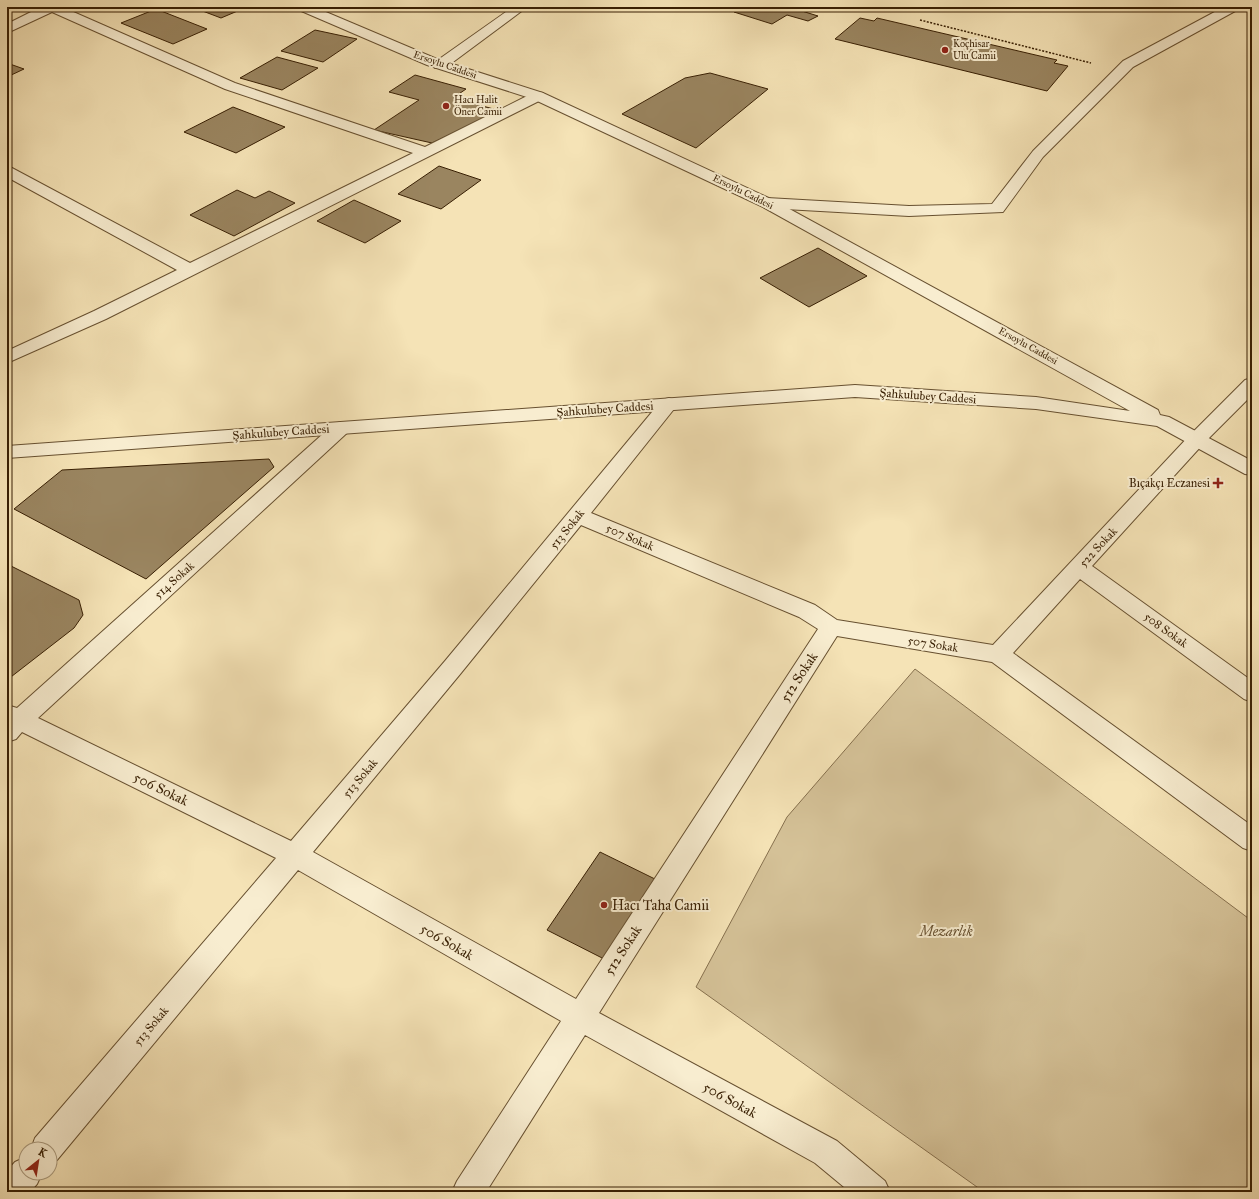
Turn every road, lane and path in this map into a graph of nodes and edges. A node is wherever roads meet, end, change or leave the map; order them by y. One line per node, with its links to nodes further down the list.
1 (52, 7): 6 (street); 10 (street)
2 (303, 7): 7 (street, Ersoylu Caddesi)
3 (521, 7): 7 (street)
4 (1233, 7): 8 (street)
5 (920, 20): 8 (path)
6 (7, 29)
7 (440, 65): 9 (street, Ersoylu Caddesi)
8 (1121, 71): 12 (street)
9 (538, 96): 10 (street); 12 (street, Ersoylu Caddesi)
10 (426, 152): 13 (street)
11 (7, 171): 13 (street)
12 (767, 203): 17 (street, Ersoylu Caddesi)
13 (190, 270): 14 (street)
14 (7, 358)
15 (1252, 384): 19 (street, 522 Sokak)
16 (669, 404): 17 (street, Şahkulubey Caddesi); 18 (street, Şahkulubey Caddesi); 22 (street, 513 Sokak)
17 (1162, 421): 19 (street, Şahkulubey Caddesi)
18 (341, 428): 20 (street, Şahkulubey Caddesi); 27 (street, 514 Sokak)
19 (1197, 439): 21 (street, Şahkulubey Caddesi); 23 (street, 522 Sokak)
20 (7, 452)
21 (1252, 469)
22 (578, 516): 24 (street, 507 Sokak); 29 (street, 513 Sokak)
23 (1079, 567): 25 (street, 522 Sokak); 26 (street, 508 Sokak)
24 (831, 627): 25 (street, 507 Sokak); 30 (street, 512 Sokak)
25 (998, 654): 28 (street, 507 Sokak)
26 (1252, 693)
27 (12, 722): 29 (street, 506 Sokak)
28 (1252, 840)
29 (295, 855): 30 (street, 506 Sokak); 31 (street, 513 Sokak)
30 (580, 1017): 34 (street, 512 Sokak); 35 (street, 506 Sokak)
31 (53, 1141)
32 (19, 1181): 33 (street)
33 (10, 1192)
34 (468, 1192)
35 (874, 1192)

